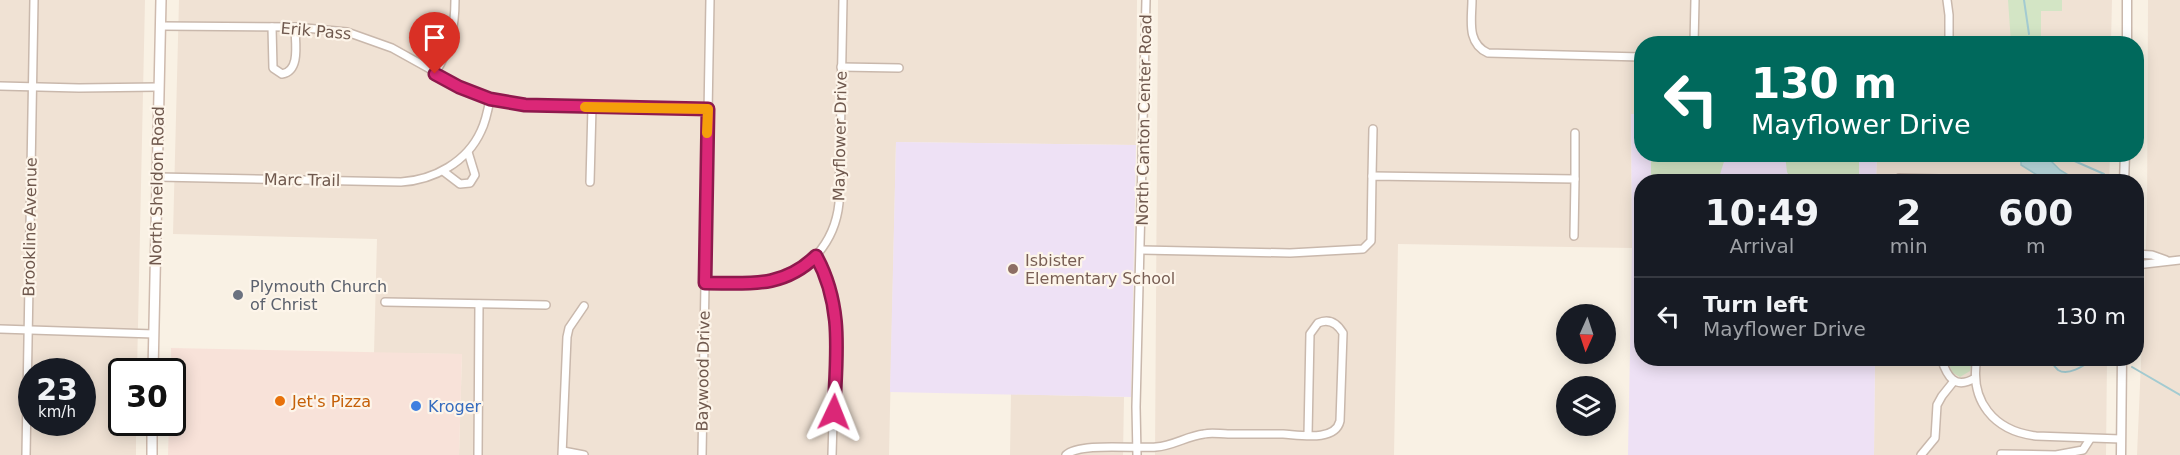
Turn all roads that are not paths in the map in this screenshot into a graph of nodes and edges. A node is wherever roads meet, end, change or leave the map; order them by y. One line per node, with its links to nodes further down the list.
1 (34, 0): 22 (street, Brookline Avenue)
2 (161, 0): 11 (main road, North Sheldon Road)
3 (455, 0): 20 (street)
4 (710, 0): 26 (street, Baywood Drive)
5 (843, 0): 18 (street, Mayflower Drive)
6 (1146, 0): 36 (street, North Canton Center Road)
7 (1472, 0): 17 (street)
8 (1695, 0): 14 (street)
9 (1947, 0): 15 (street)
10 (2127, 0): 16 (street)
11 (161, 26): 12 (street, Erik Pass); 23 (main road, North Sheldon Road)
12 (272, 27): 13 (street, Erik Pass); 13 (street)
13 (295, 27): 20 (street, Erik Pass)
14 (1694, 36)
15 (1949, 36)
16 (2127, 36)
17 (1634, 57)
18 (841, 67): 19 (street); 38 (street, Mayflower Drive)
19 (899, 68)
20 (435, 74): 24 (street, Erik Pass)
21 (0, 86): 22 (street)
22 (32, 86): 23 (street); 48 (street, Brookline Avenue)
23 (158, 87): 32 (main road, North Sheldon Road)
24 (490, 99): 25 (street, Erik Pass); 29 (street, Marc Trail)
25 (592, 107): 26 (street, Erik Pass); 34 (street)
26 (708, 109): 42 (street, Baywood Drive)
27 (1372, 129): 31 (street)
28 (1575, 133): 33 (street)
29 (468, 152): 30 (street, Marc Trail); 30 (street)
30 (443, 171): 32 (street, Marc Trail)
31 (1372, 176): 33 (street); 36 (street)
32 (158, 177): 49 (main road, North Sheldon Road)
33 (1575, 179): 35 (street)
34 (590, 182)
35 (1574, 236)
36 (1141, 250): 60 (street, North Canton Center Road)
37 (2144, 254): 40 (street)
38 (816, 256): 42 (street, Mayflower Drive); 68 (street)
39 (2180, 260): 40 (street)
40 (2166, 261): 41 (street)
41 (2144, 265)
42 (705, 283): 67 (street, Baywood Drive)
43 (385, 302): 44 (street)
44 (479, 304): 45 (street); 65 (street)
45 (546, 305)
46 (584, 306): 61 (street)
47 (0, 329): 48 (street)
48 (28, 330): 49 (street); 63 (street, Brookline Avenue)
49 (154, 334): 50 (main road, North Sheldon Road)
50 (153, 358)
51 (1944, 366): 55 (street)
52 (1976, 366): 54 (street)
53 (2122, 366): 59 (street)
54 (1975, 378): 55 (street); 58 (street)
55 (1954, 381): 70 (street)
56 (1308, 435): 56 (street); 60 (street)
57 (152, 436): 64 (main road)
58 (2090, 439): 59 (street); 62 (street)
59 (2121, 439): 71 (street)
60 (1137, 452): 69 (street)
61 (562, 453): 66 (street)
62 (2001, 454)
63 (26, 455)
64 (152, 455)
65 (478, 455)
66 (584, 455)
67 (702, 455)
68 (832, 455)
69 (1066, 455)
70 (1921, 455)
71 (2121, 455)

